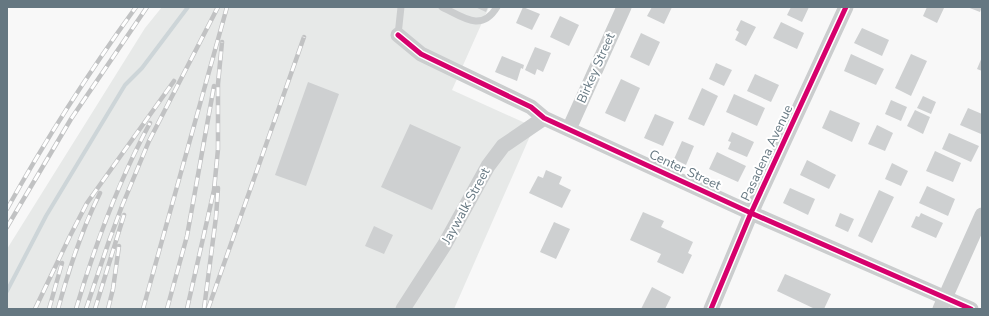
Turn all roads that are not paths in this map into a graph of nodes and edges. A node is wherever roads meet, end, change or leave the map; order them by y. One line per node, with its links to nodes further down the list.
1 (401, 7): 6 (lane)
2 (442, 7): 3 (lane)
3 (498, 7)
4 (624, 7): 8 (street, Birkey Street)
5 (846, 7): 9 (street, Pasadena Avenue)
6 (398, 35): 7 (street, Center Street)
7 (544, 118): 8 (street, Center Street); 12 (street, Jaywalk Street)
8 (568, 129): 9 (street, Center Street)
9 (751, 213): 11 (street, Center Street); 13 (street, Pasadena Avenue)
10 (982, 215): 11 (street)
11 (943, 303): 14 (street, Center Street)
12 (403, 309)
13 (711, 309)
14 (971, 309)

